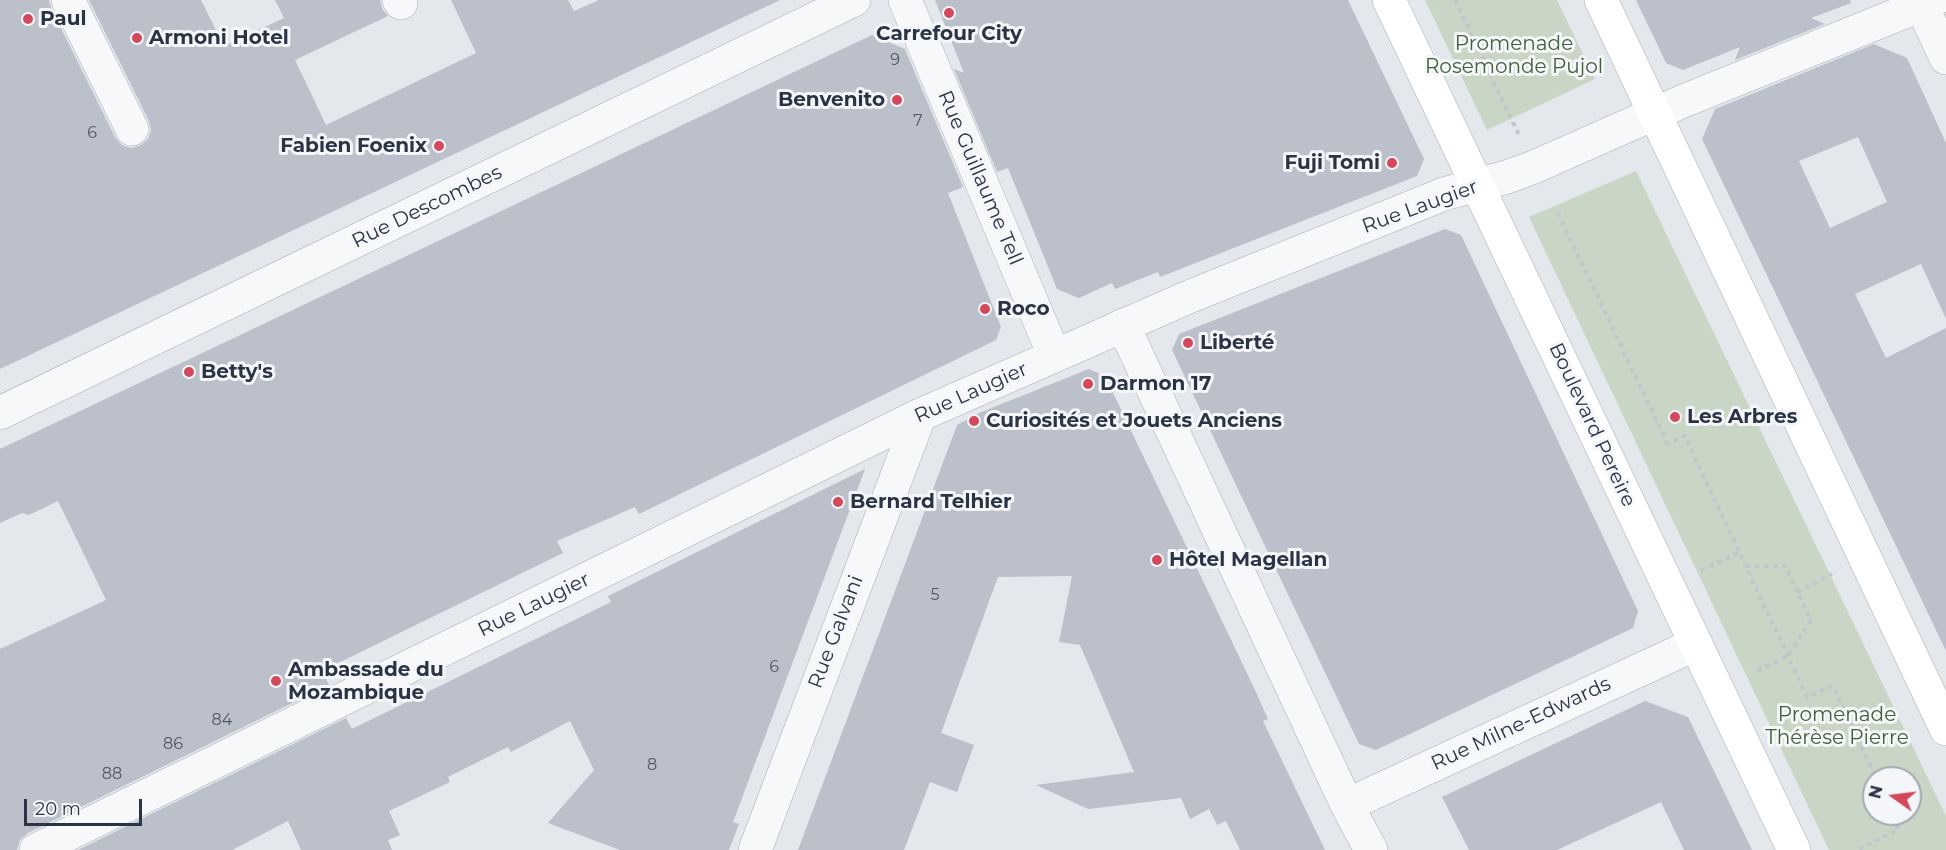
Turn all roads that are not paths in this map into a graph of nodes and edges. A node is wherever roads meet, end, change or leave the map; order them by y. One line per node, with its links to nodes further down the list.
1 (68, 0): 9 (street)
2 (854, 0): 13 (street, Rue Descombes)
3 (906, 0): 12 (street, Rue Guillaume Tell)
4 (1389, 0): 10 (main road, Boulevard Pereire)
5 (1601, 0): 8 (main road)
6 (1926, 2): 7 (street); 8 (street, Rue Laugier)
7 (1946, 58)
8 (1655, 114): 10 (street, Rue Laugier); 16 (main road)
9 (132, 129)
10 (1477, 185): 11 (street, Rue Laugier); 15 (main road, Boulevard Pereire)
11 (1124, 325): 12 (street, Rue Laugier); 17 (street)
12 (1054, 356): 14 (street, Rue Laugier)
13 (0, 413)
14 (920, 415): 18 (street, Rue Laugier); 19 (street, Rue Galvani)
15 (1696, 644): 17 (street, Rue Milne-Edwards); 21 (main road, Boulevard Pereire)
16 (1946, 729)
17 (1347, 805): 20 (street)
18 (36, 850)
19 (755, 850)
20 (1371, 850)
21 (1794, 850)

